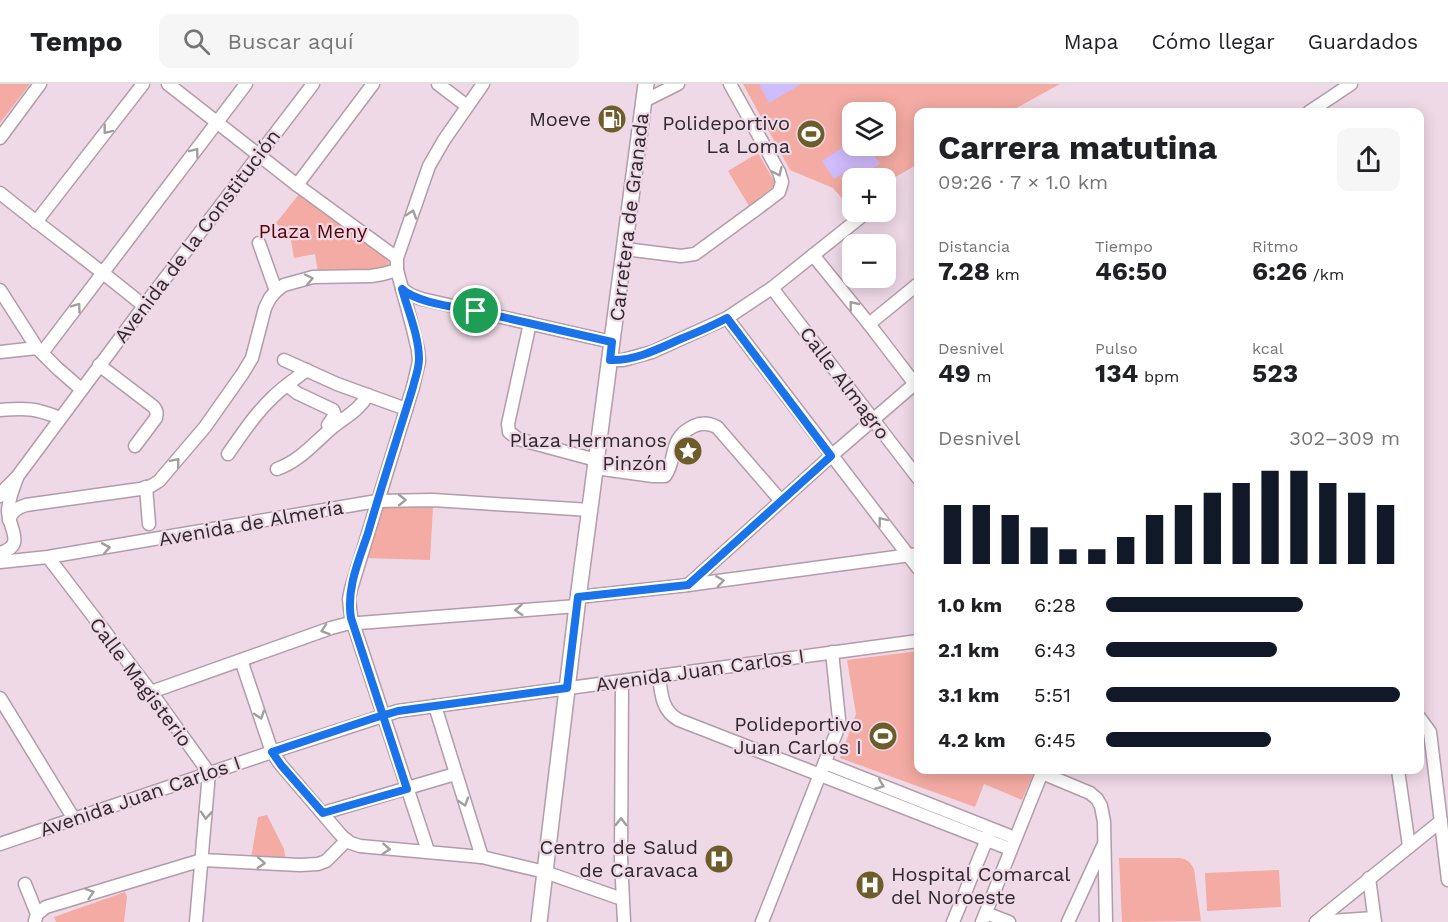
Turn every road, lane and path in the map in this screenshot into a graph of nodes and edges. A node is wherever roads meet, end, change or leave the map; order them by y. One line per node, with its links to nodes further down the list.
1 (40, 84): 17 (street)
2 (143, 84): 21 (street, one-way to 21)
3 (168, 84): 16 (street)
4 (246, 84): 16 (street)
5 (313, 84): 18 (street, Avenida de la Constitución)
6 (374, 84): 19 (street)
7 (438, 84): 14 (street)
8 (483, 84): 14 (street)
9 (646, 84): 13 (main road, Carretera de Granada)
10 (678, 84): 13 (street)
11 (730, 84): 24 (street, one-way to 24)
12 (1351, 84): 15 (street)
13 (644, 101): 24 (main road, Carretera de Granada)
14 (466, 106): 26 (street, one-way to 14)
15 (1315, 108)
16 (218, 122): 18 (street); 27 (street, one-way to 16)
17 (0, 138)
18 (260, 155): 19 (street); 33 (street, Avenida de la Constitución)
19 (297, 185): 26 (street)
20 (0, 193): 21 (street)
21 (36, 222): 27 (street)
22 (854, 222): 25 (street)
23 (259, 243): 32 (street)
24 (626, 249): 37 (main road, Carretera de Granada)
25 (813, 255): 29 (street); 36 (street, one-way to 25)
26 (397, 264): 30 (street); 32 (street, one-way to 26)
27 (102, 272): 33 (street); 38 (street, one-way to 27)
28 (914, 287): 36 (street)
29 (772, 288): 34 (street); 52 (street, Calle Almagro)
30 (402, 289): 35 (street); 49 (street)
31 (0, 290): 38 (street)
32 (276, 291): 61 (street, one-way to 32)
33 (144, 306): 42 (street, Avenida de la Constitución)
34 (727, 318): 41 (street); 56 (street)
35 (530, 323): 37 (street); 57 (street)
36 (869, 324): 44 (street)
37 (612, 342): 41 (main road, Carretera de Granada)
38 (39, 350): 39 (street); 47 (street)
39 (0, 352)
40 (284, 360): 43 (street)
41 (610, 360): 57 (main road, Carretera de Granada)
42 (99, 365): 47 (street, Avenida de la Constitución); 54 (street)
43 (307, 370): 45 (street); 48 (street)
44 (914, 381)
45 (287, 385): 53 (street); 55 (street)
46 (914, 387): 52 (street)
47 (81, 389): 51 (street, Avenida de la Constitución)
48 (368, 395): 49 (street); 53 (street)
49 (406, 409): 63 (street)
50 (0, 410): 51 (street)
51 (60, 418): 60 (street, Avenida de la Constitución)
52 (873, 421): 56 (street); 59 (street, Calle Almagro)
53 (332, 428): 58 (street)
54 (135, 446)
55 (228, 454)
56 (831, 456): 64 (street); 70 (street, one-way to 56)
57 (596, 464): 64 (street); 65 (main road, Carretera de Granada)
58 (277, 469)
59 (914, 473)
60 (17, 477): 62 (street); 67 (street)
61 (146, 487): 67 (street); 68 (street)
62 (2, 491)
63 (377, 501): 65 (street, Avenida de Almería, one-way to 65); 71 (street, Avenida de Almería, one-way to 63); 76 (street)
64 (781, 501): 74 (street)
65 (590, 510): 75 (main road, Carretera de Granada)
66 (0, 511): 67 (street)
67 (7, 522): 69 (street)
68 (149, 524)
69 (0, 554): 72 (street)
70 (913, 555): 74 (street, one-way to 70)
71 (48, 558): 72 (street, Avenida de Almería); 83 (street, Calle Magisterio)
72 (18, 560): 73 (street, Avenida de Almería)
73 (0, 562)
74 (688, 585): 75 (street)
75 (578, 601): 76 (street, one-way to 76); 82 (main road, Carretera de Granada)
76 (353, 624): 79 (street, one-way to 79); 86 (street)
77 (914, 642): 78 (street, Avenida Juan Carlos I)
78 (832, 652): 80 (street, Avenida Juan Carlos I); 89 (street)
79 (241, 660): 83 (street); 88 (street, one-way to 88)
80 (659, 676): 81 (street, Avenida Juan Carlos I); 89 (street)
81 (622, 682): 82 (street, Avenida Juan Carlos I); 112 (street, one-way to 81)
82 (567, 688): 85 (street, Avenida Juan Carlos I); 108 (main road, Carretera de Granada)
83 (151, 692): 90 (street, Calle Magisterio)
84 (0, 698): 97 (street)
85 (435, 706): 86 (street, Avenida Juan Carlos I); 91 (street)
86 (384, 715): 88 (street, Avenida Juan Carlos I); 95 (street)
87 (1424, 723): 98 (street)
88 (272, 752): 90 (street, Avenida Juan Carlos I); 96 (street)
89 (823, 769): 99 (street); 119 (street)
90 (209, 773): 97 (street, Avenida Juan Carlos I); 107 (street, one-way to 107)
91 (455, 774): 95 (street); 106 (street, one-way to 106)
92 (1041, 774): 103 (street)
93 (1049, 774): 101 (street)
94 (1399, 774): 104 (street)
95 (407, 789): 96 (street); 105 (street)
96 (323, 813): 100 (street)
97 (74, 819): 102 (street, Avenida Juan Carlos I)
98 (1441, 821): 104 (street); 110 (street)
99 (989, 835): 103 (street); 120 (street)
100 (347, 840): 105 (street, one-way to 105); 107 (street, one-way to 100)
101 (1104, 842): 122 (street); 123 (street)
102 (0, 844)
103 (1013, 844): 113 (street)
104 (1409, 846): 109 (street)
105 (428, 851): 106 (street)
106 (482, 857): 108 (street)
107 (202, 860): 114 (street, one-way to 107); 116 (street)
108 (545, 872): 112 (street); 117 (main road, Carretera de Granada)
109 (1369, 878): 115 (street); 125 (street)
110 (1448, 880)
111 (25, 884): 114 (street)
112 (622, 899): 118 (street)
113 (984, 917): 121 (street)
114 (36, 918)
115 (1375, 920): 125 (street)
116 (196, 922)
117 (539, 922)
118 (624, 922)
119 (762, 922)
120 (953, 922)
121 (1009, 922)
122 (1068, 922)
123 (1106, 922)
124 (1311, 922): 125 (street)
125 (1316, 922)

